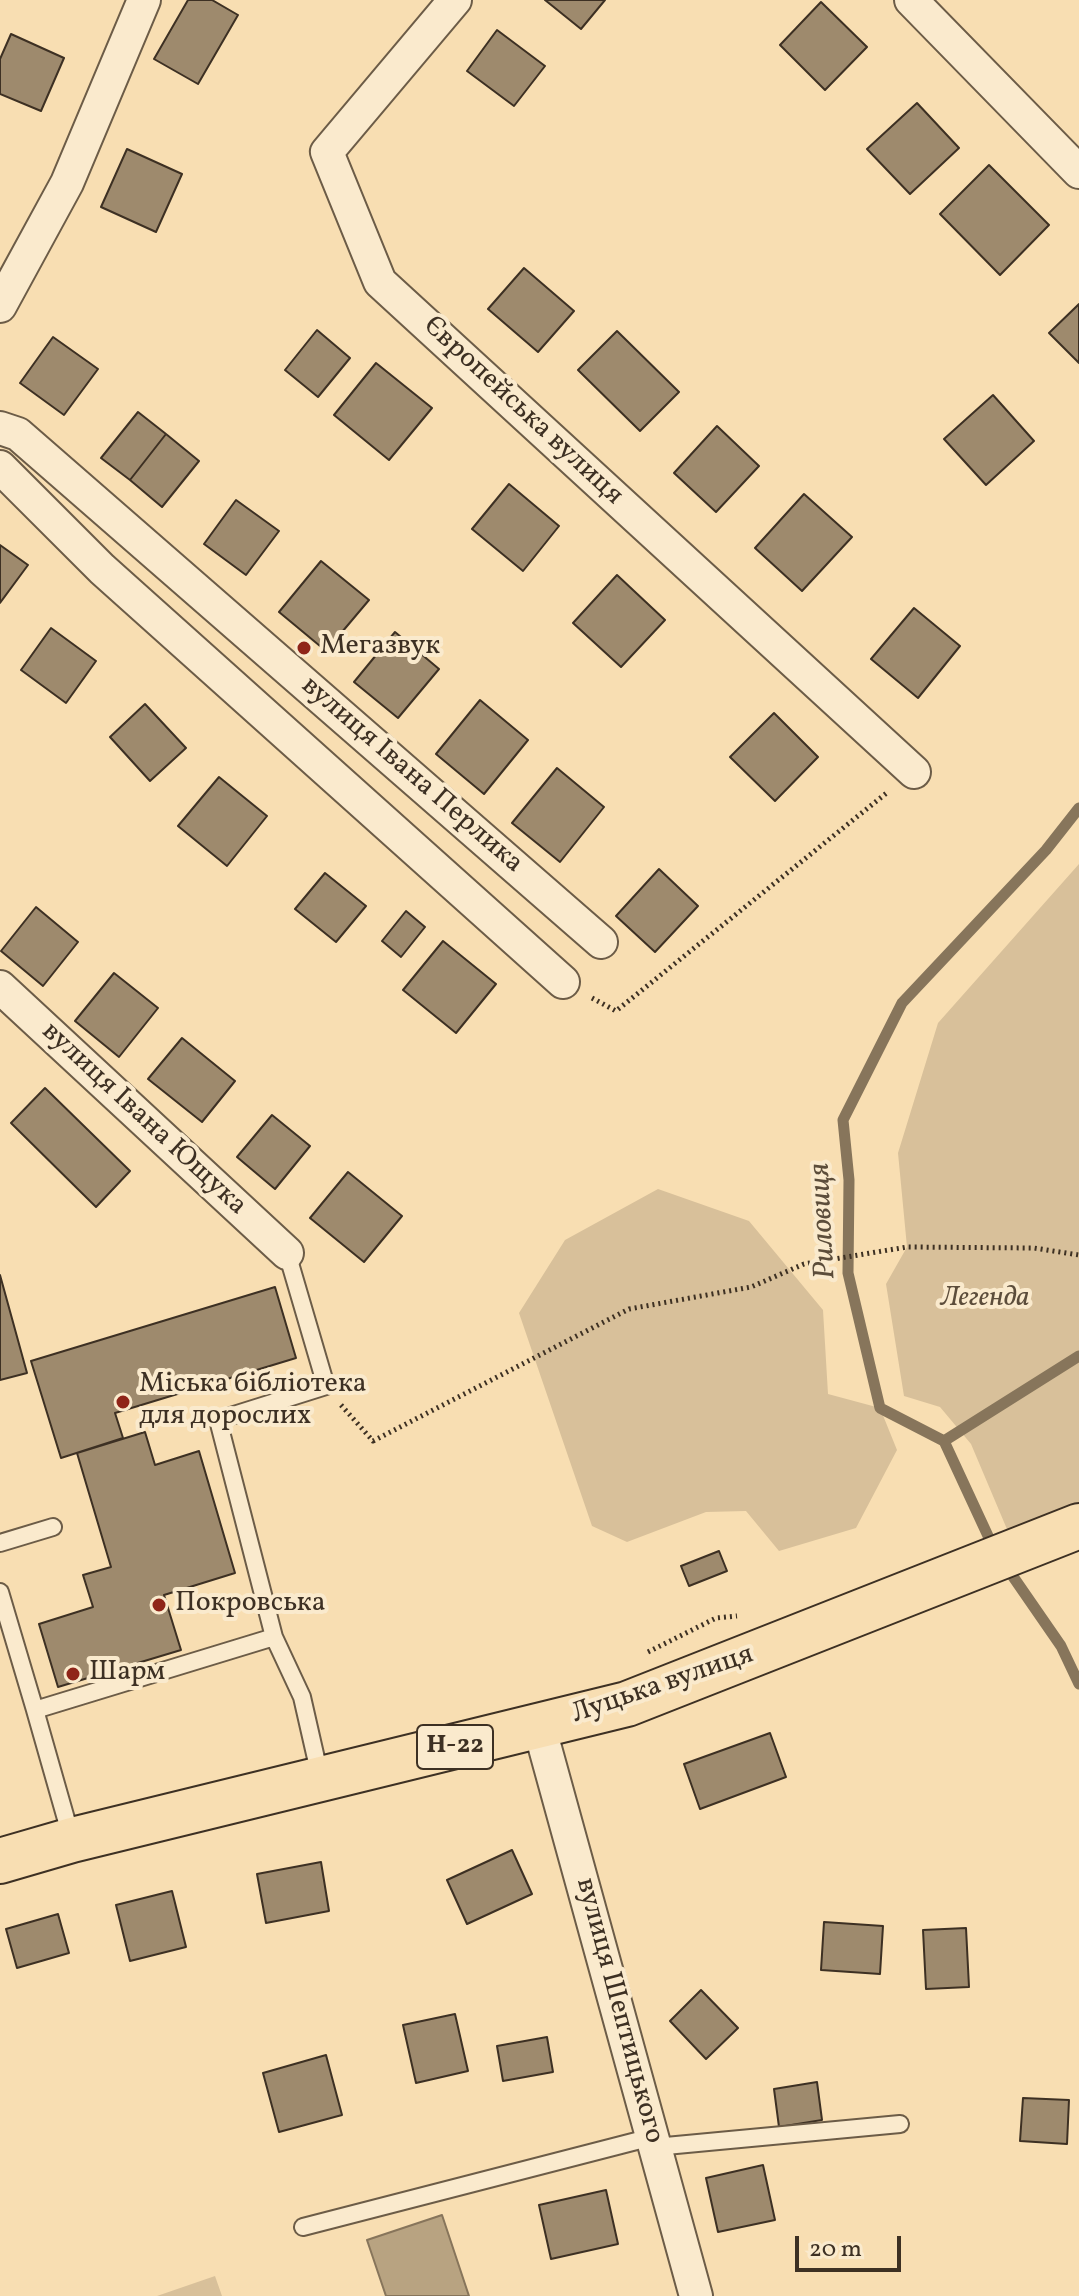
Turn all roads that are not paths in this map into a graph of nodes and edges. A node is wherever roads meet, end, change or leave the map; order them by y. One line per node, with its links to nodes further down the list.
1 (144, 0): 5 (street)
2 (455, 0): 8 (street, Європейська вулиця)
3 (911, 0): 4 (street)
4 (1079, 172)
5 (0, 306)
6 (0, 428): 9 (street, вулиця Івана Перлика)
7 (0, 467): 10 (street, вулиця Івана Перлика)
8 (914, 772)
9 (601, 942)
10 (563, 982)
11 (0, 987): 12 (street, вулиця Івана Ющука)
12 (287, 1253): 17 (lane)
13 (53, 1527): 15 (lane)
14 (1064, 1532): 19 (main road, Луцька вулиця / Н-22)
15 (0, 1543)
16 (0, 1592): 18 (lane)
17 (274, 1637): 18 (lane); 20 (lane)
18 (35, 1710): 21 (lane)
19 (539, 1726): 20 (main road, Луцька вулиця / Н-22); 24 (street, вулиця Шептицького)
20 (322, 1781): 21 (main road, Луцька вулиця / Н-22)
21 (72, 1840): 22 (main road, Луцька вулиця / Н-22)
22 (0, 1861)
23 (900, 2124): 24 (lane)
24 (654, 2142): 25 (lane); 26 (street, вулиця Шептицького)
25 (303, 2227)
26 (696, 2296)

